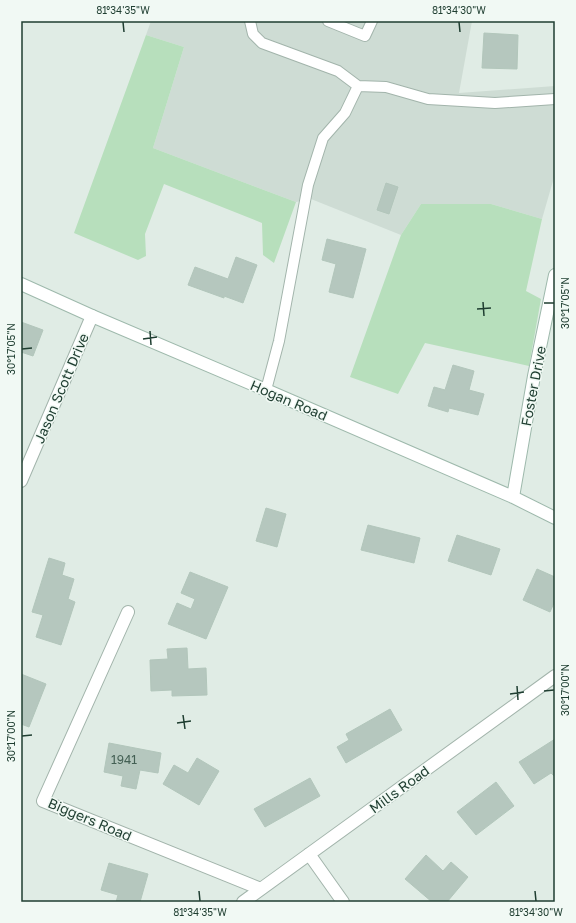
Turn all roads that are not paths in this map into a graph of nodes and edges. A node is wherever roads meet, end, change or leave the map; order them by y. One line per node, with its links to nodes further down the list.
1 (250, 21): 4 (lane)
2 (328, 21): 3 (lane)
3 (372, 21)
4 (358, 86): 5 (lane); 9 (lane)
5 (555, 99)
6 (555, 275): 11 (street, Foster Drive)
7 (21, 284): 8 (street, Hogan Road)
8 (92, 316): 9 (street, Hogan Road); 10 (street, Jason Scott Drive)
9 (266, 390): 11 (street, Hogan Road)
10 (21, 481)
11 (513, 497): 12 (street, Hogan Road)
12 (555, 518)
13 (128, 612): 16 (street, Biggers Road)
14 (555, 676): 15 (street, Mills Road)
15 (309, 854): 16 (street, Mills Road); 18 (street)
16 (261, 889): 17 (street, Mills Road)
17 (243, 902)
18 (343, 902)

